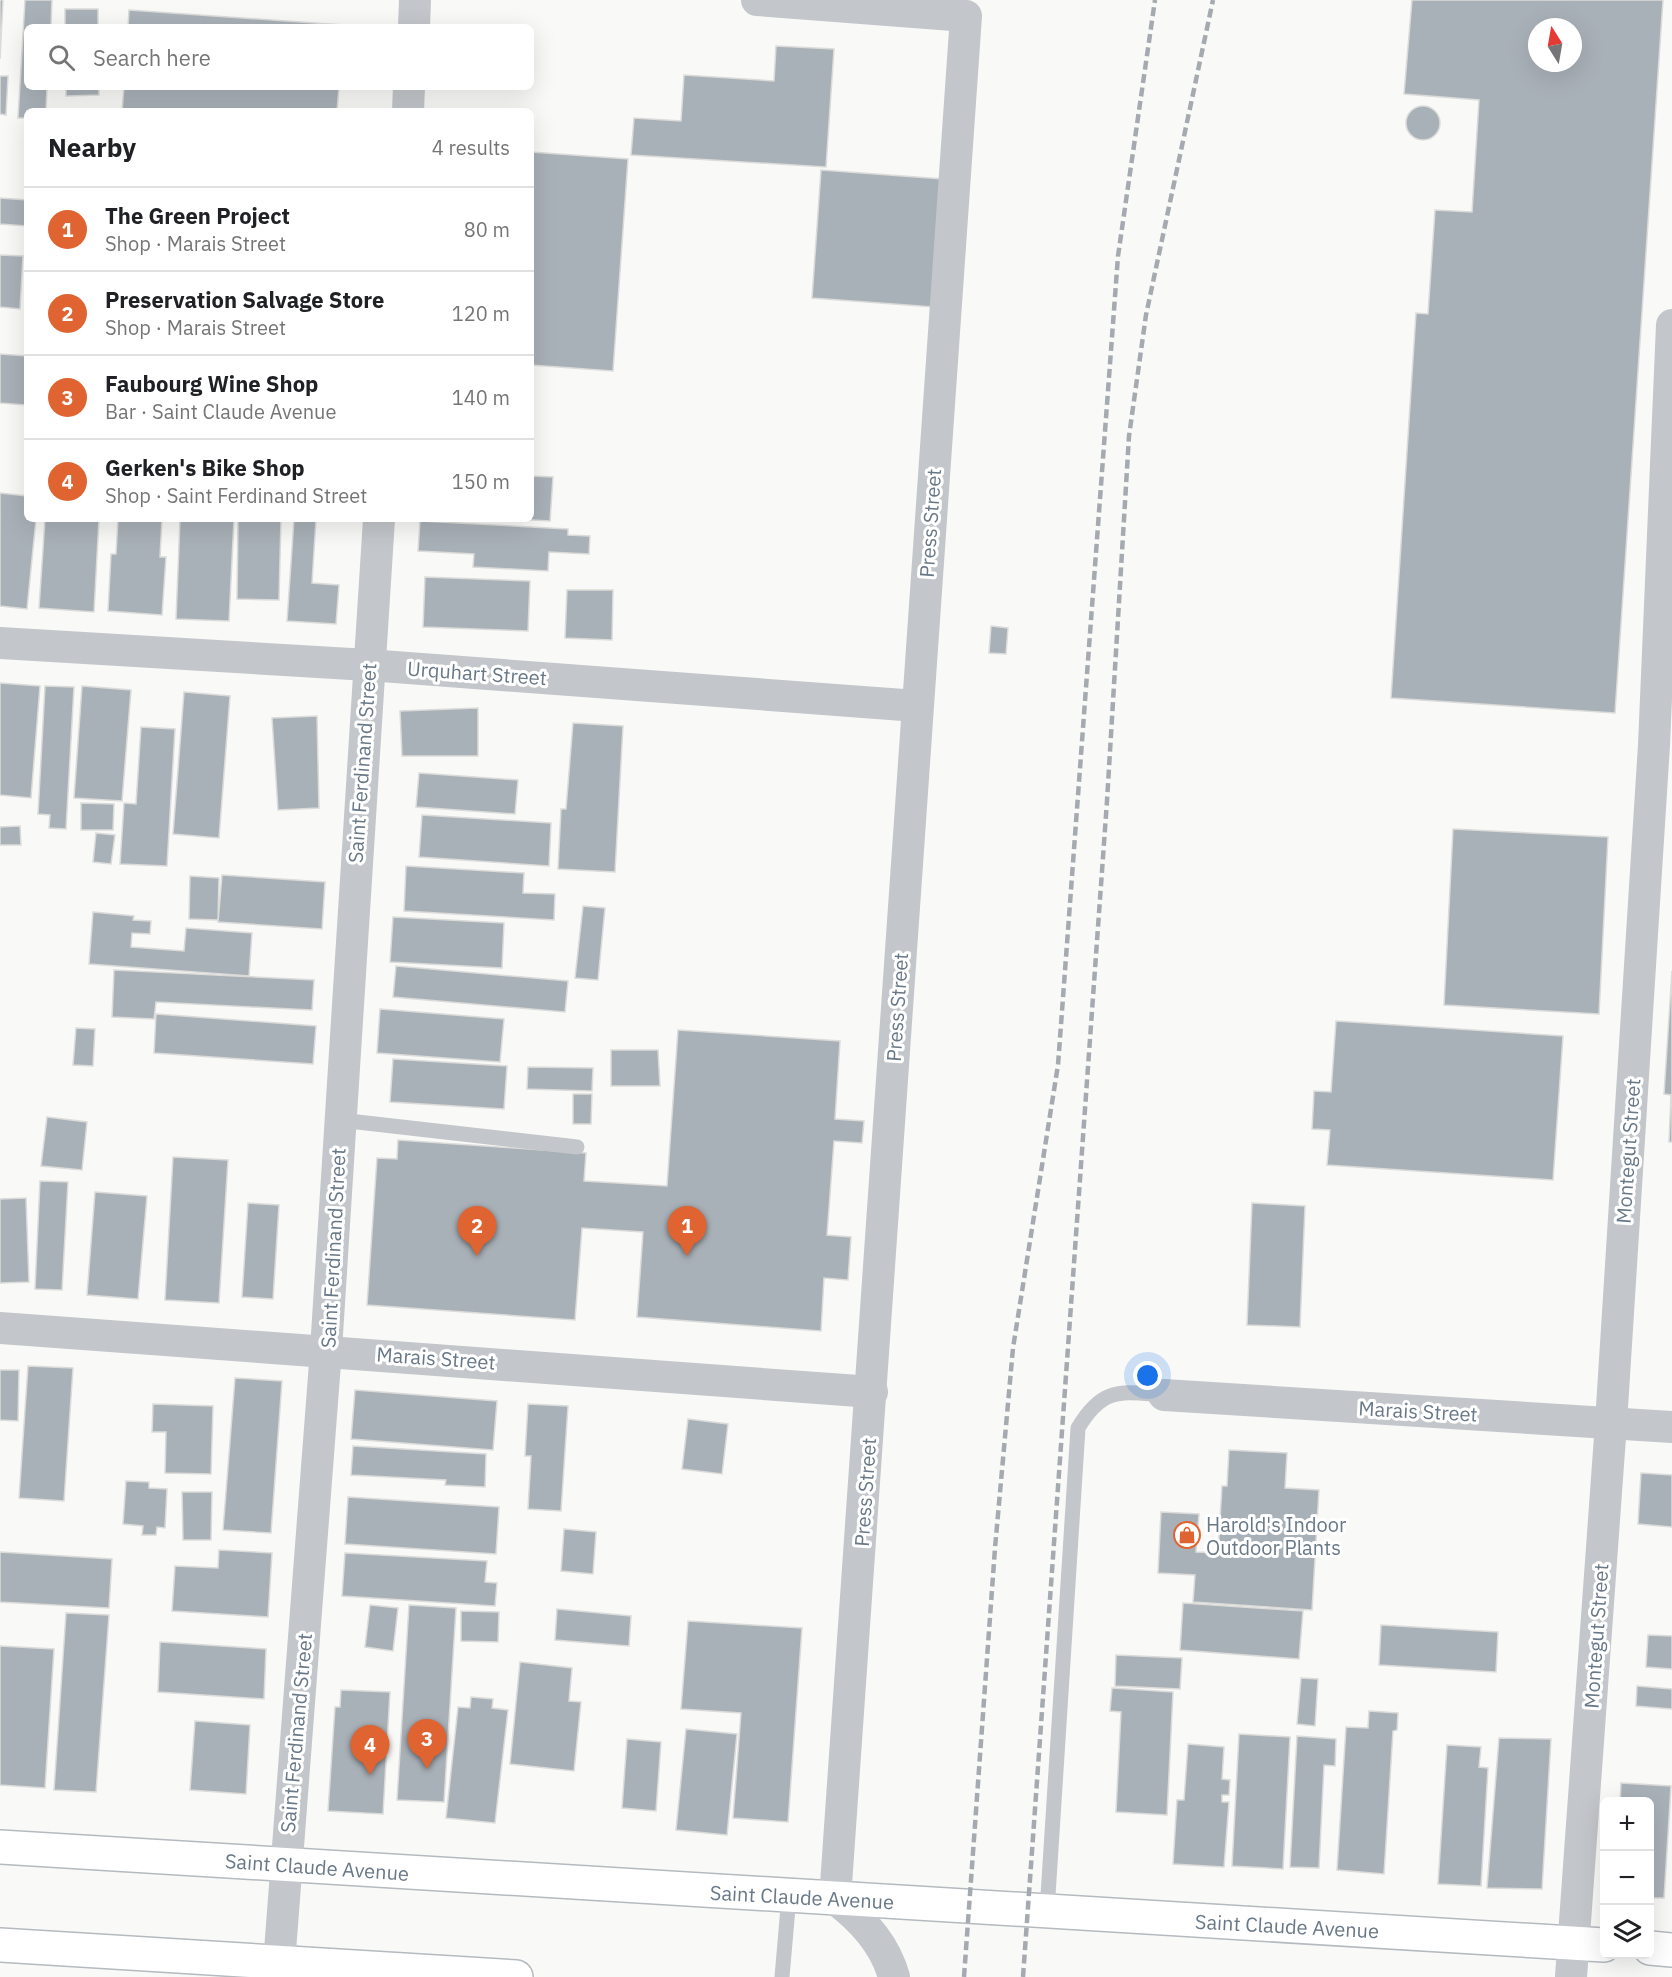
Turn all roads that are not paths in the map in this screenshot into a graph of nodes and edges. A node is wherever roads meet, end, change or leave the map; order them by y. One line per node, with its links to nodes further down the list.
1 (416, 0): 3 (street)
2 (757, 0): 10 (street, Press Street)
3 (414, 24)
4 (409, 90): 5 (street)
5 (408, 108)
6 (1672, 325): 11 (street, Montegut Street)
7 (379, 522): 9 (street, Saint Ferdinand Street)
8 (0, 643): 9 (street, Urquhart Street)
9 (368, 665): 10 (street, Urquhart Street); 12 (street, Saint Ferdinand Street)
10 (917, 706): 16 (street, Press Street)
11 (1663, 745): 18 (street, Montegut Street)
12 (340, 1120): 13 (lane); 15 (street, Saint Ferdinand Street)
13 (577, 1147)
14 (0, 1328): 15 (street, Marais Street)
15 (327, 1350): 16 (street, Marais Street); 21 (street, Saint Ferdinand Street)
16 (872, 1392): 23 (street, Press Street)
17 (1164, 1395): 18 (street, Marais Street); 24 (lane)
18 (1611, 1423): 19 (street, Marais Street); 25 (street, Montegut Street)
19 (1672, 1427)
20 (0, 1847): 21 (main road, Saint Claude Avenue)
21 (285, 1865): 22 (main road, Saint Claude Avenue); 29 (street, Saint Ferdinand Street)
22 (789, 1896): 23 (main road, Saint Claude Avenue); 31 (lane)
23 (835, 1899): 24 (main road, Saint Claude Avenue); 32 (street)
24 (1047, 1911): 25 (main road, Saint Claude Avenue)
25 (1589, 1944): 33 (street, Montegut Street)
26 (0, 1945): 29 (main road)
27 (1654, 1948): 28 (main road)
28 (1672, 1950)
29 (279, 1970): 30 (main road)
30 (516, 1977)
31 (782, 1977)
32 (894, 1977)
33 (1571, 1977)

